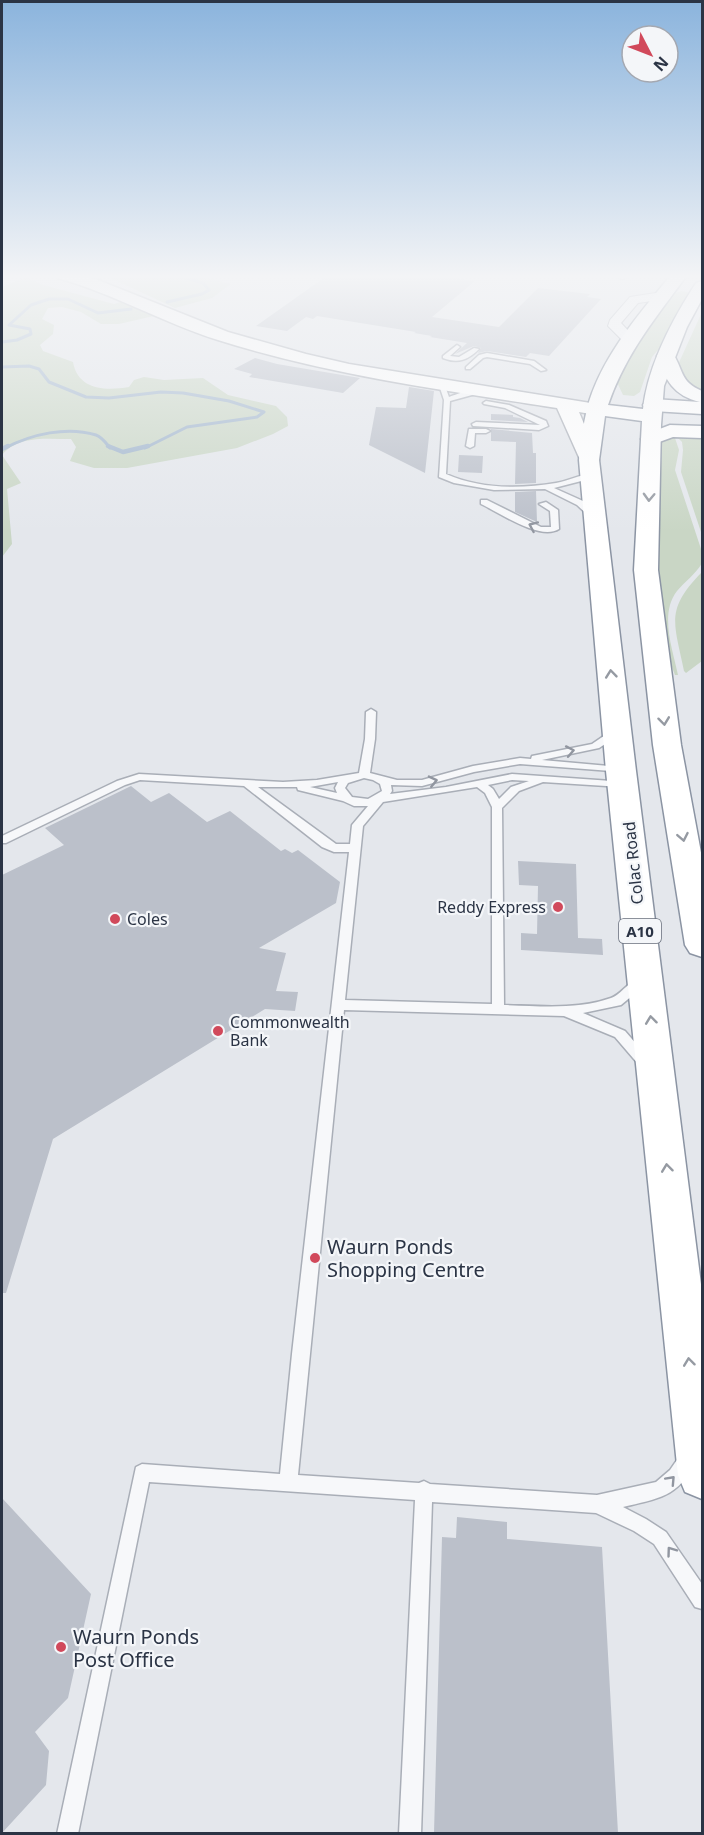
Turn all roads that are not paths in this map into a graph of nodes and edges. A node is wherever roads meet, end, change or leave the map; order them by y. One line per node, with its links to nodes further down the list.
1 (339, 361): 9 (main road)
2 (476, 361): 7 (lane)
3 (523, 361): 8 (lane)
4 (617, 361): 13 (main road, Colac Road / A10)
5 (664, 361): 17 (main road)
6 (668, 361): 12 (main road)
7 (468, 368)
8 (543, 370)
9 (393, 372): 10 (main road); 13 (main road)
10 (438, 383): 11 (main road); 14 (lane)
11 (487, 397): 14 (lane); 15 (main road); 18 (lane)
12 (702, 397)
13 (600, 398): 15 (main road); 17 (main road); 23 (main road, Colac Road / A10)
14 (447, 400): 24 (lane)
15 (564, 405): 23 (main road)
16 (702, 408): 17 (main road)
17 (652, 420): 19 (main road); 20 (main road); 36 (main road, one-way to 36)
18 (476, 424)
19 (702, 426)
20 (702, 432)
21 (540, 433): 22 (lane)
22 (470, 446)
23 (589, 468): 24 (lane); 27 (main road, Colac Road / A10)
24 (548, 488): 27 (lane)
25 (484, 502): 26 (lane, one-way to 25)
26 (543, 504)
27 (594, 516): 29 (main road, Colac Road / A10, one-way to 27)
28 (370, 712): 31 (lane)
29 (617, 732): 30 (lane, one-way to 29); 33 (main road, Colac Road / A10)
30 (520, 761): 32 (lane, one-way to 30); 33 (lane)
31 (359, 776): 32 (lane); 37 (lane); 39 (lane)
32 (376, 777): 40 (lane)
33 (622, 777): 34 (lane); 36 (main road); 46 (main road, Colac Road / A10)
34 (561, 780): 38 (lane); 41 (lane)
35 (245, 782): 37 (lane); 43 (lane); 44 (lane)
36 (674, 782): 45 (main road, one-way to 45)
37 (283, 784): 39 (lane)
38 (479, 784): 40 (lane); 41 (lane)
39 (346, 798): 40 (lane); 42 (lane)
40 (380, 800): 42 (lane)
41 (496, 807): 48 (lane)
42 (358, 825): 44 (lane)
43 (2, 840)
44 (355, 848): 47 (lane)
45 (702, 945)
46 (645, 977): 49 (lane); 50 (main road, Colac Road / A10, one-way to 46)
47 (338, 1005): 48 (lane); 52 (lane)
48 (498, 1008): 49 (lane)
49 (567, 1011): 50 (lane)
50 (658, 1078): 51 (main road, Colac Road / A10, one-way to 50)
51 (700, 1458): 54 (lane, one-way to 51)
52 (288, 1484): 53 (lane); 56 (lane)
53 (424, 1491): 54 (lane); 57 (lane)
54 (597, 1504): 55 (lane, one-way to 54)
55 (702, 1600)
56 (67, 1833)
57 (410, 1833)

